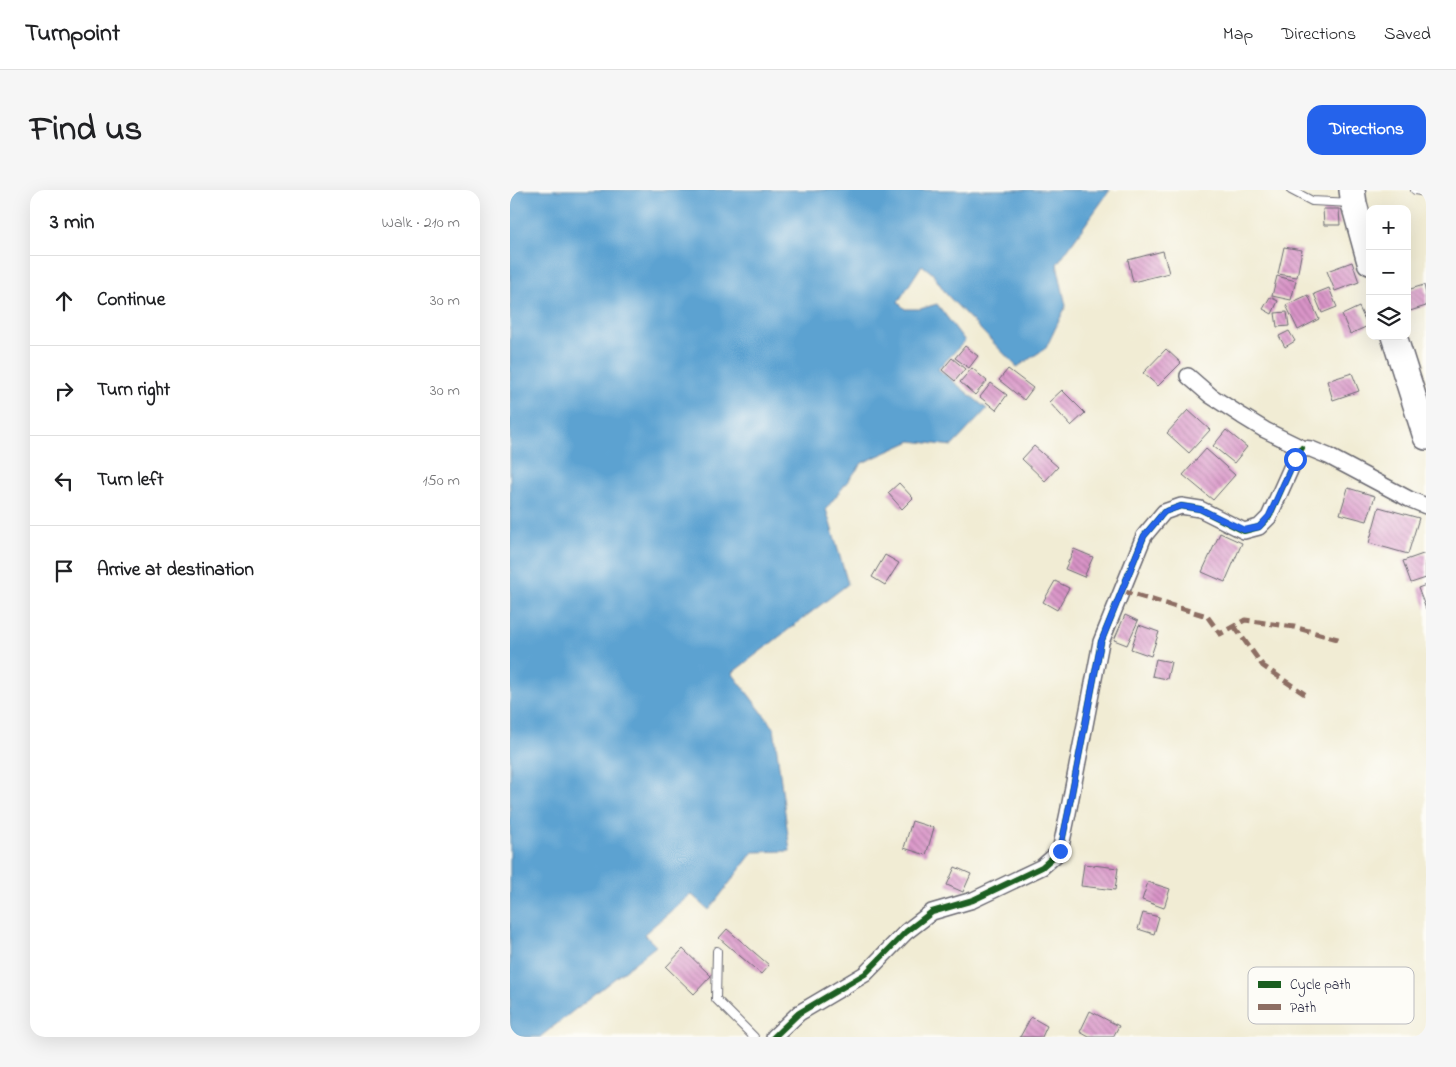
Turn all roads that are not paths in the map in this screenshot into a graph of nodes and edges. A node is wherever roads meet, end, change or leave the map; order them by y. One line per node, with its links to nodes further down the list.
1 (1291, 190): 4 (lane)
2 (1415, 190): 3 (lane)
3 (1426, 192)
4 (1353, 197): 5 (highway)
5 (1367, 250)
6 (1395, 340): 8 (highway)
7 (1188, 376): 9 (street)
8 (1426, 437)
9 (1302, 448): 10 (street); 13 (street)
10 (1426, 506)
11 (717, 952): 12 (lane)
12 (754, 1037)
13 (774, 1037)

